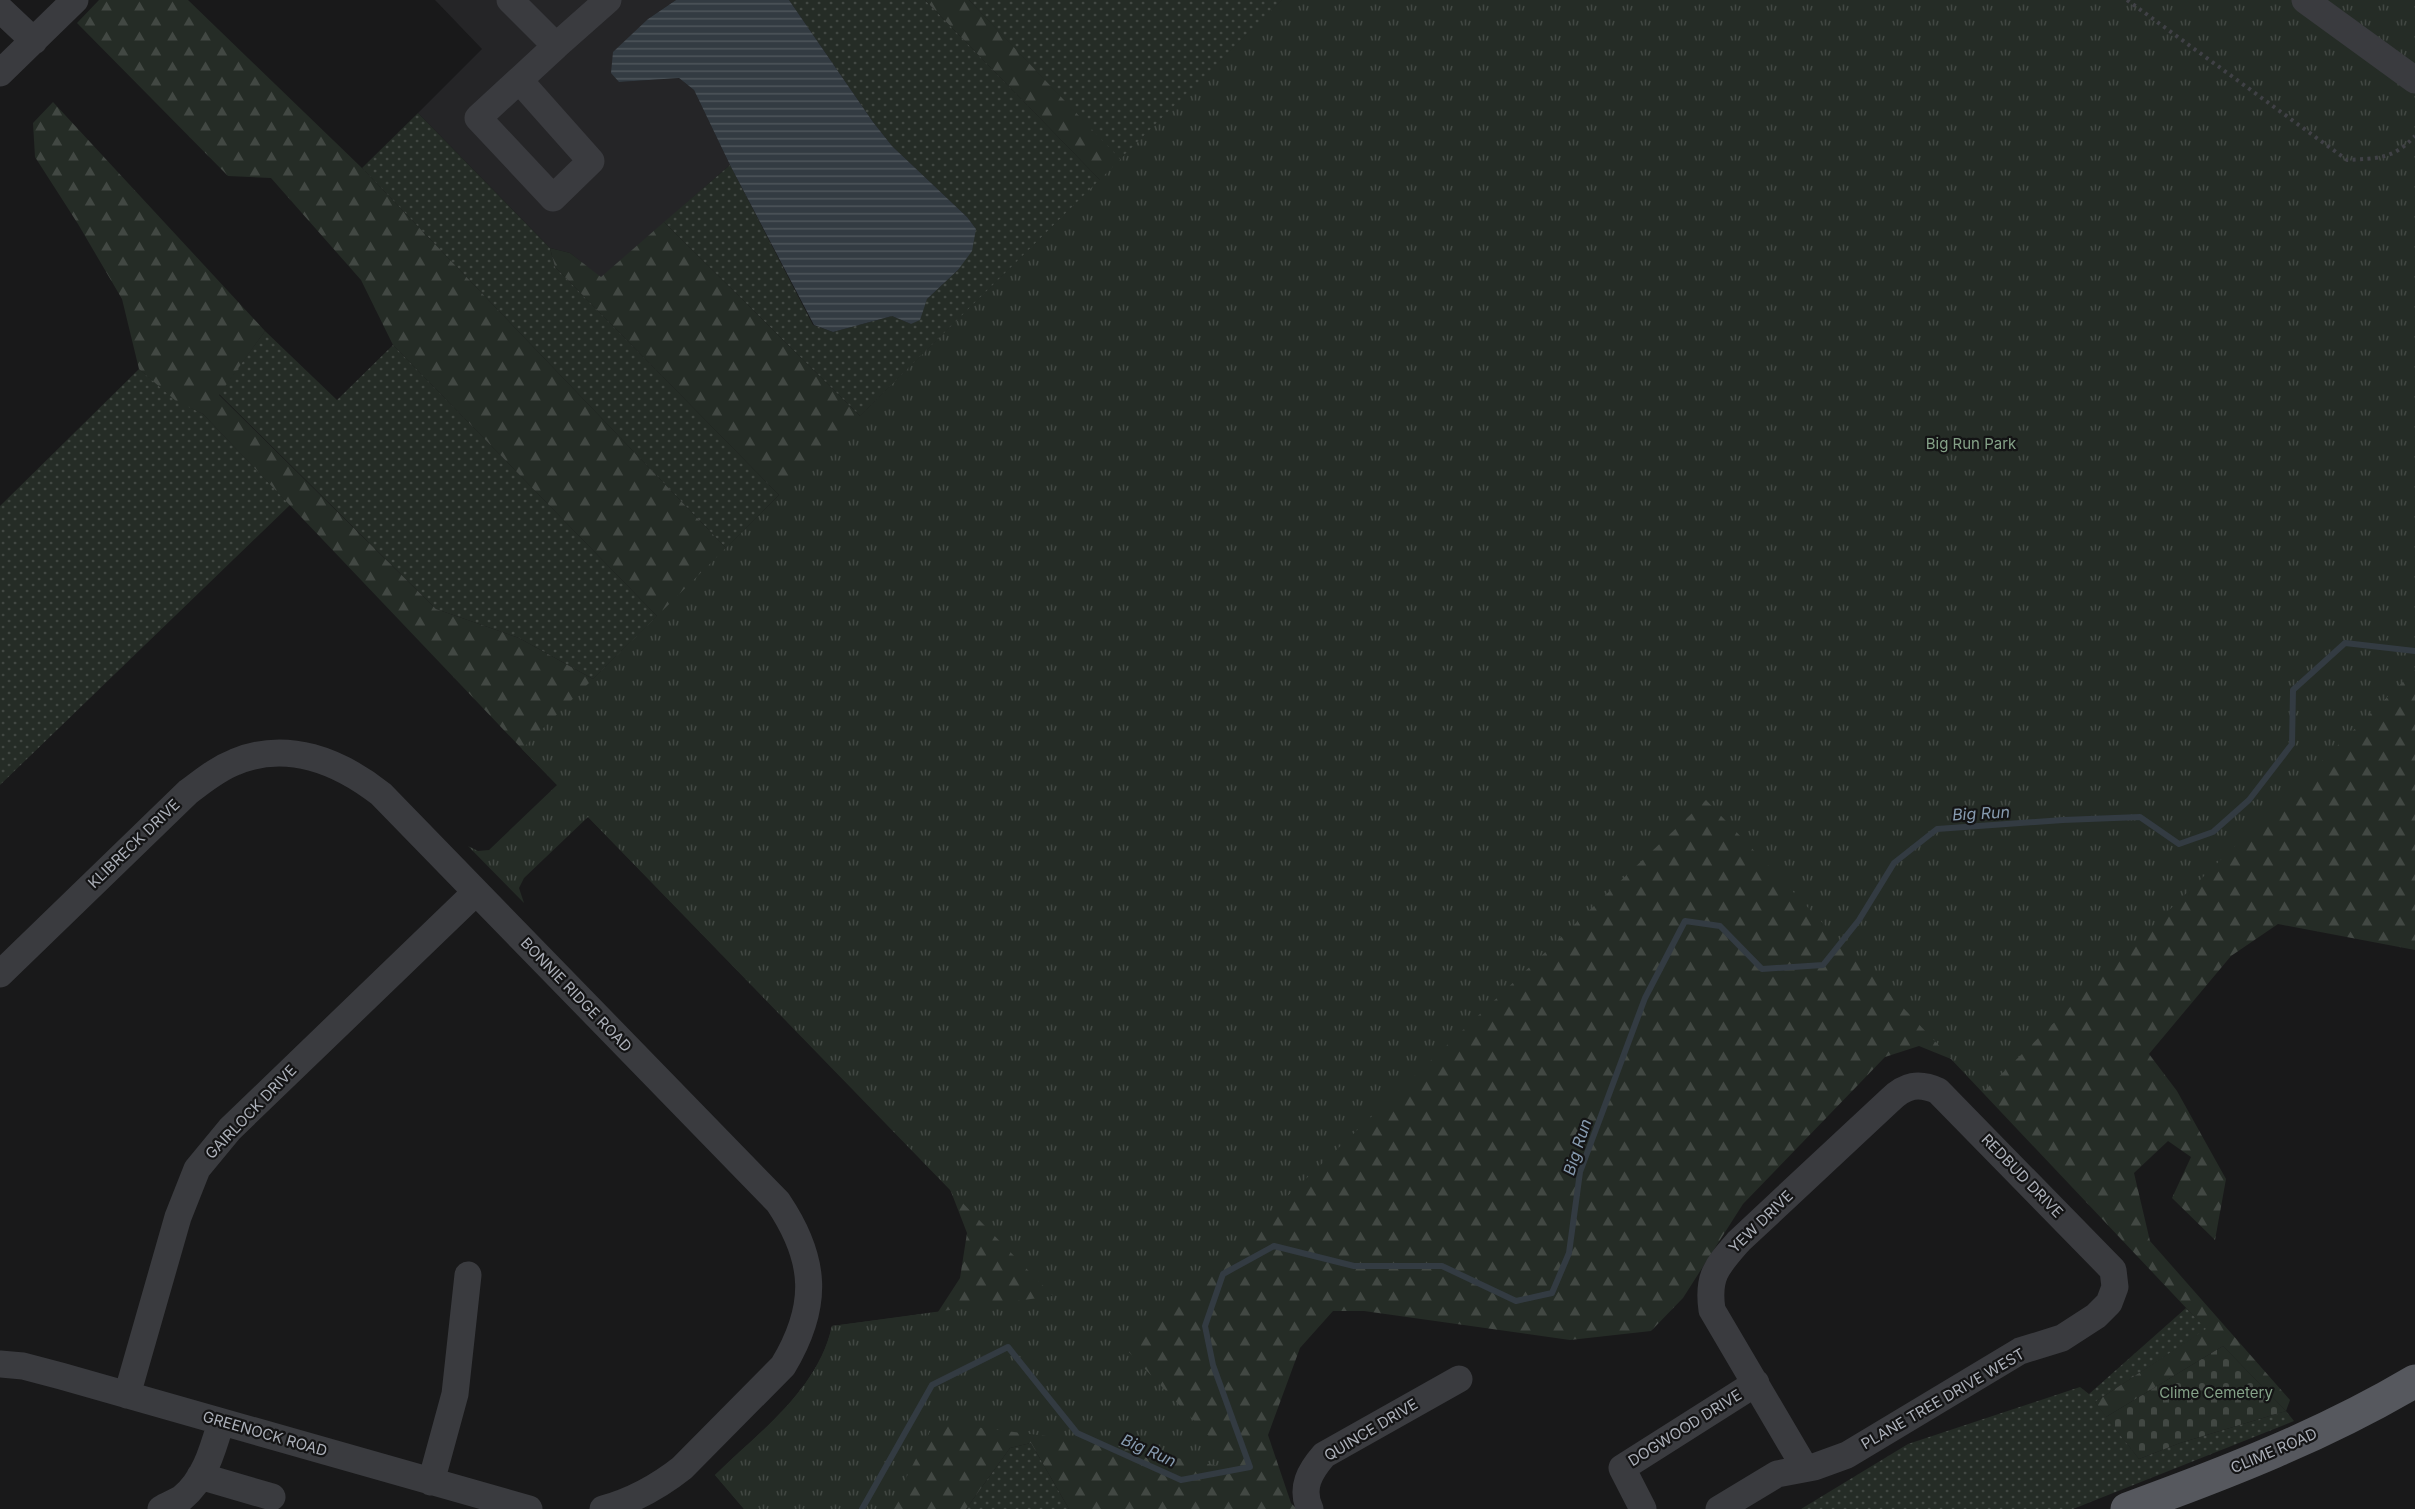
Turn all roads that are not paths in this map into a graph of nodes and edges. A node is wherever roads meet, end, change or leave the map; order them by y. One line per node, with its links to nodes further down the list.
1 (75, 0): 6 (street)
2 (510, 0): 7 (street)
3 (608, 0): 7 (street)
4 (2305, 0): 10 (street)
5 (0, 9): 6 (street)
6 (34, 40): 8 (street)
7 (556, 46): 9 (street)
8 (0, 74)
9 (519, 80)
10 (2415, 80)
11 (290, 752): 12 (street, BONNIE RIDGE ROAD); 13 (street, KLIBRECK DRIVE)
12 (476, 892): 21 (street, GAIRLOCK DRIVE); 30 (street, BONNIE RIDGE ROAD)
13 (0, 974)
14 (1927, 1086): 15 (street, REDBUD DRIVE); 20 (street, YEW DRIVE)
15 (2113, 1270): 23 (street, PLANE TREE DRIVE WEST)
16 (468, 1275): 25 (street)
17 (0, 1364): 21 (street, GREENOCK ROAD)
18 (1459, 1379): 27 (street, QUINCE DRIVE)
19 (2415, 1382): 33 (main road, CLIME ROAD)
20 (1756, 1383): 23 (street, YEW DRIVE); 31 (street, DOGWOOD DRIVE)
21 (127, 1395): 22 (street, GREENOCK ROAD)
22 (221, 1422): 24 (street); 25 (street, GREENOCK ROAD)
23 (1805, 1468): 32 (street, PLANE TREE DRIVE WEST)
24 (200, 1476): 26 (street); 28 (street)
25 (431, 1482): 29 (street, GREENOCK ROAD)
26 (272, 1497)
27 (1308, 1504)
28 (161, 1509)
29 (529, 1509)
30 (603, 1509)
31 (1643, 1509)
32 (1719, 1509)
33 (2127, 1509)

